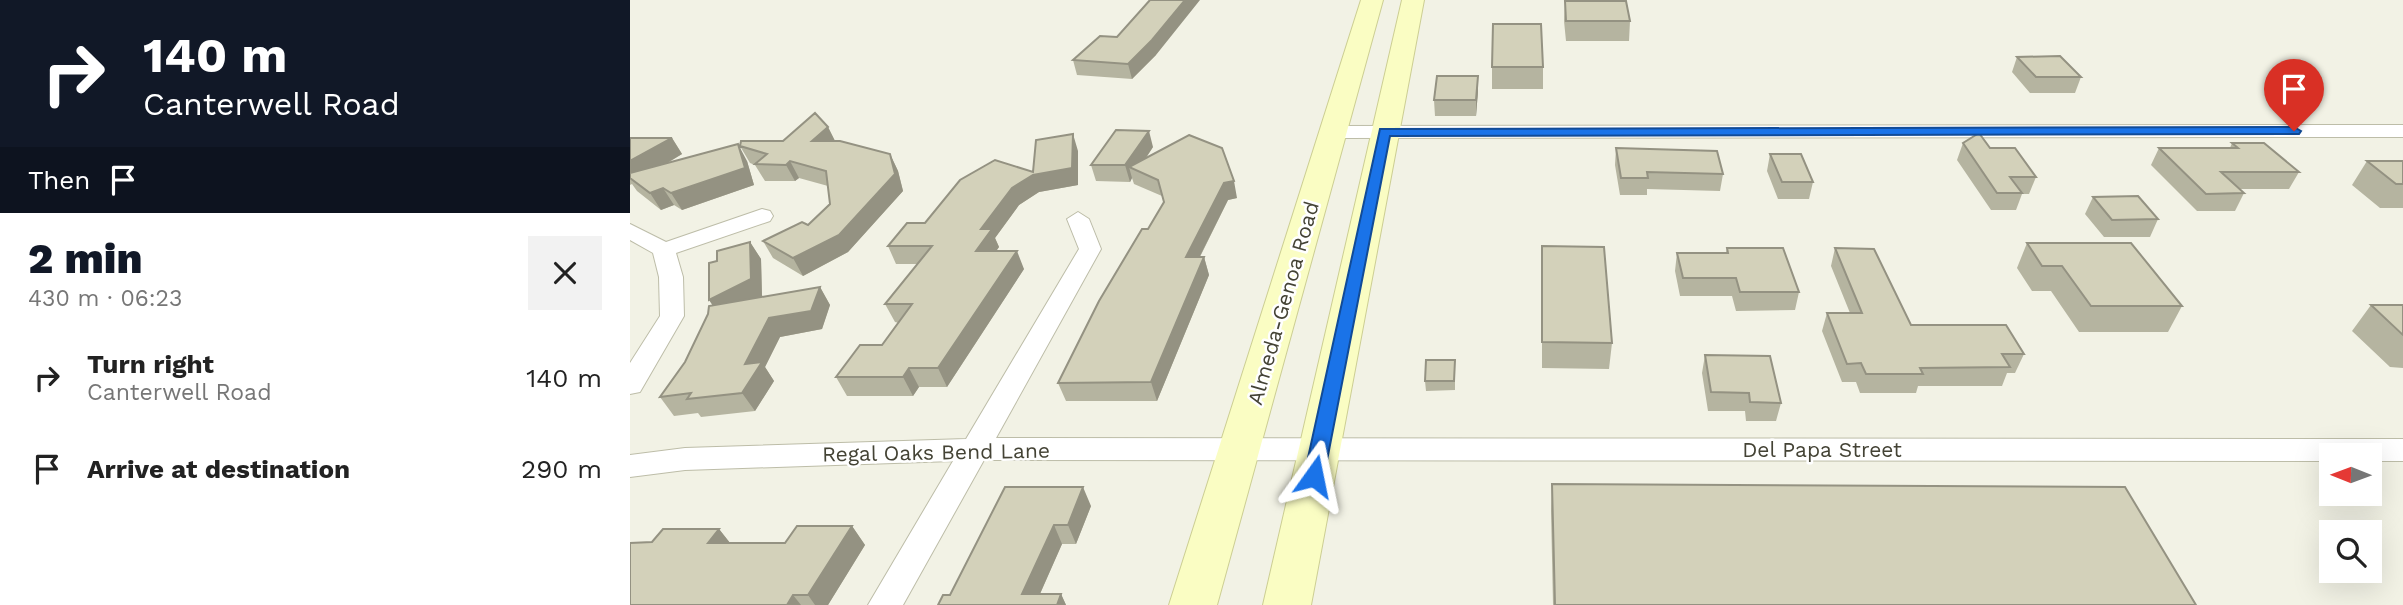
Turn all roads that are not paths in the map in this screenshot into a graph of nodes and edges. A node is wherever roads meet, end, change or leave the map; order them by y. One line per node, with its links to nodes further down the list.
1 (1372, 0): 4 (main road, Almeda-Genoa Road)
2 (1413, 0): 5 (main road)
3 (2403, 131): 5 (street)
4 (1331, 132): 5 (street); 12 (main road, Almeda-Genoa Road)
5 (1384, 132): 13 (main road)
6 (762, 216): 9 (street)
7 (1078, 219): 11 (street)
8 (630, 230): 9 (street)
9 (664, 250): 10 (street)
10 (630, 384)
11 (975, 449): 12 (street, Regal Oaks Bend Lane); 15 (street, Regal Oaks Bend Lane); 16 (street)
12 (1242, 449): 13 (street, Del Papa Street); 17 (main road, Almeda-Genoa Road)
13 (1320, 449): 14 (street, Del Papa Street); 18 (main road)
14 (2403, 450)
15 (630, 466)
16 (885, 605)
17 (1193, 605)
18 (1287, 605)

